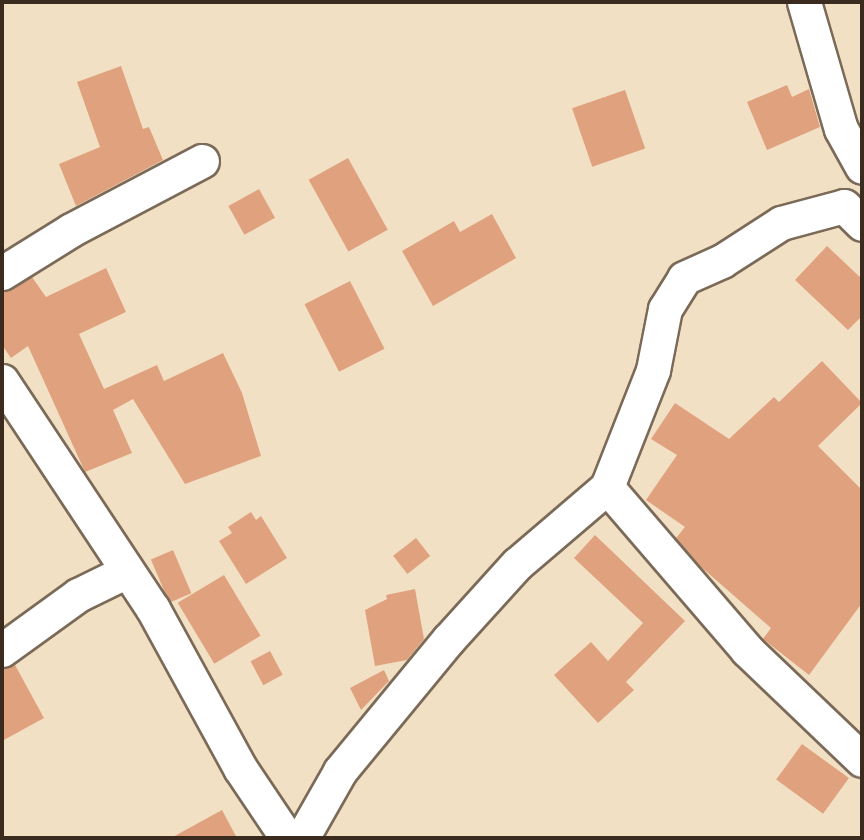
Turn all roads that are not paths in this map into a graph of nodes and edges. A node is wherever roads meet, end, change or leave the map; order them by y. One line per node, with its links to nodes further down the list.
1 (804, 2): 3 (street)
2 (202, 161): 5 (street)
3 (862, 167)
4 (856, 206): 7 (street)
5 (2, 273)
6 (2, 381): 8 (street)
7 (607, 487): 10 (street); 12 (street)
8 (125, 572): 9 (street); 11 (street)
9 (2, 650)
10 (862, 760)
11 (287, 838)
12 (302, 838)

